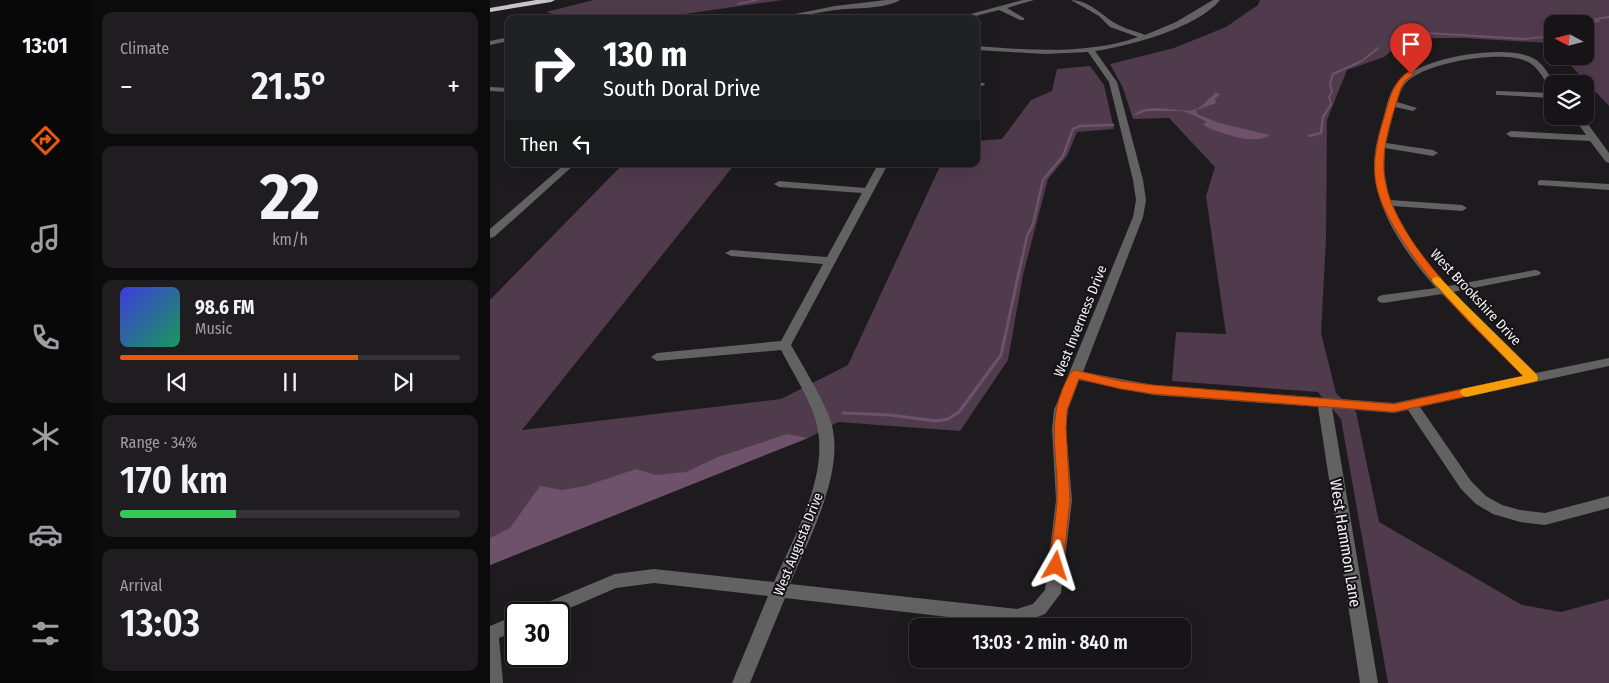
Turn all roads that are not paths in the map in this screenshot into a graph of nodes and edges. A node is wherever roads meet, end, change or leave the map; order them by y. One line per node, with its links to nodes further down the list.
1 (527, 0): 8 (highway)
2 (551, 0): 8 (highway)
3 (897, 0): 9 (street)
4 (1030, 0): 7 (street)
5 (1074, 0): 12 (street)
6 (1216, 0): 12 (street)
7 (1001, 8): 10 (street); 11 (street)
8 (490, 9)
9 (796, 15)
10 (972, 15)
11 (1022, 19)
12 (1144, 37): 16 (street)
13 (505, 40): 14 (street)
14 (490, 43)
15 (980, 48): 16 (street)
16 (1091, 50): 47 (street, West Inverness Drive)
17 (1545, 75): 22 (street, West Brookshire Drive)
18 (490, 89): 19 (street)
19 (505, 90)
20 (1499, 93): 21 (street)
21 (1544, 96)
22 (1392, 104): 23 (street); 27 (street, West Brookshire Drive)
23 (1413, 108)
24 (1584, 125): 26 (street)
25 (1511, 134): 26 (street)
26 (1593, 138): 29 (street)
27 (1382, 145): 28 (street); 36 (street, West Brookshire Drive)
28 (1433, 154)
29 (1609, 160)
30 (567, 167): 38 (street)
31 (881, 167): 35 (street)
32 (1540, 183): 34 (street)
33 (779, 184): 35 (street)
34 (1609, 187)
35 (869, 191): 40 (street)
36 (1387, 203): 37 (street); 42 (street, West Brookshire Drive)
37 (1462, 208)
38 (490, 236)
39 (732, 253): 40 (street)
40 (831, 261): 44 (street)
41 (1535, 273): 42 (street)
42 (1446, 290): 43 (street); 48 (street, West Brookshire Drive)
43 (1383, 299)
44 (785, 345): 45 (street); 52 (street, West Augusta Drive)
45 (657, 357)
46 (1609, 362): 48 (street)
47 (1075, 374): 49 (street); 52 (street, West Inverness Drive)
48 (1532, 378): 50 (street)
49 (1324, 403): 50 (street); 58 (street, West Hammon Lane)
50 (1411, 404): 51 (street)
51 (1609, 502)
52 (779, 590): 53 (street); 57 (street, West Augusta Drive)
53 (565, 602)
54 (505, 628): 55 (street)
55 (490, 634): 56 (street)
56 (494, 683)
57 (741, 683)
58 (1368, 683)

